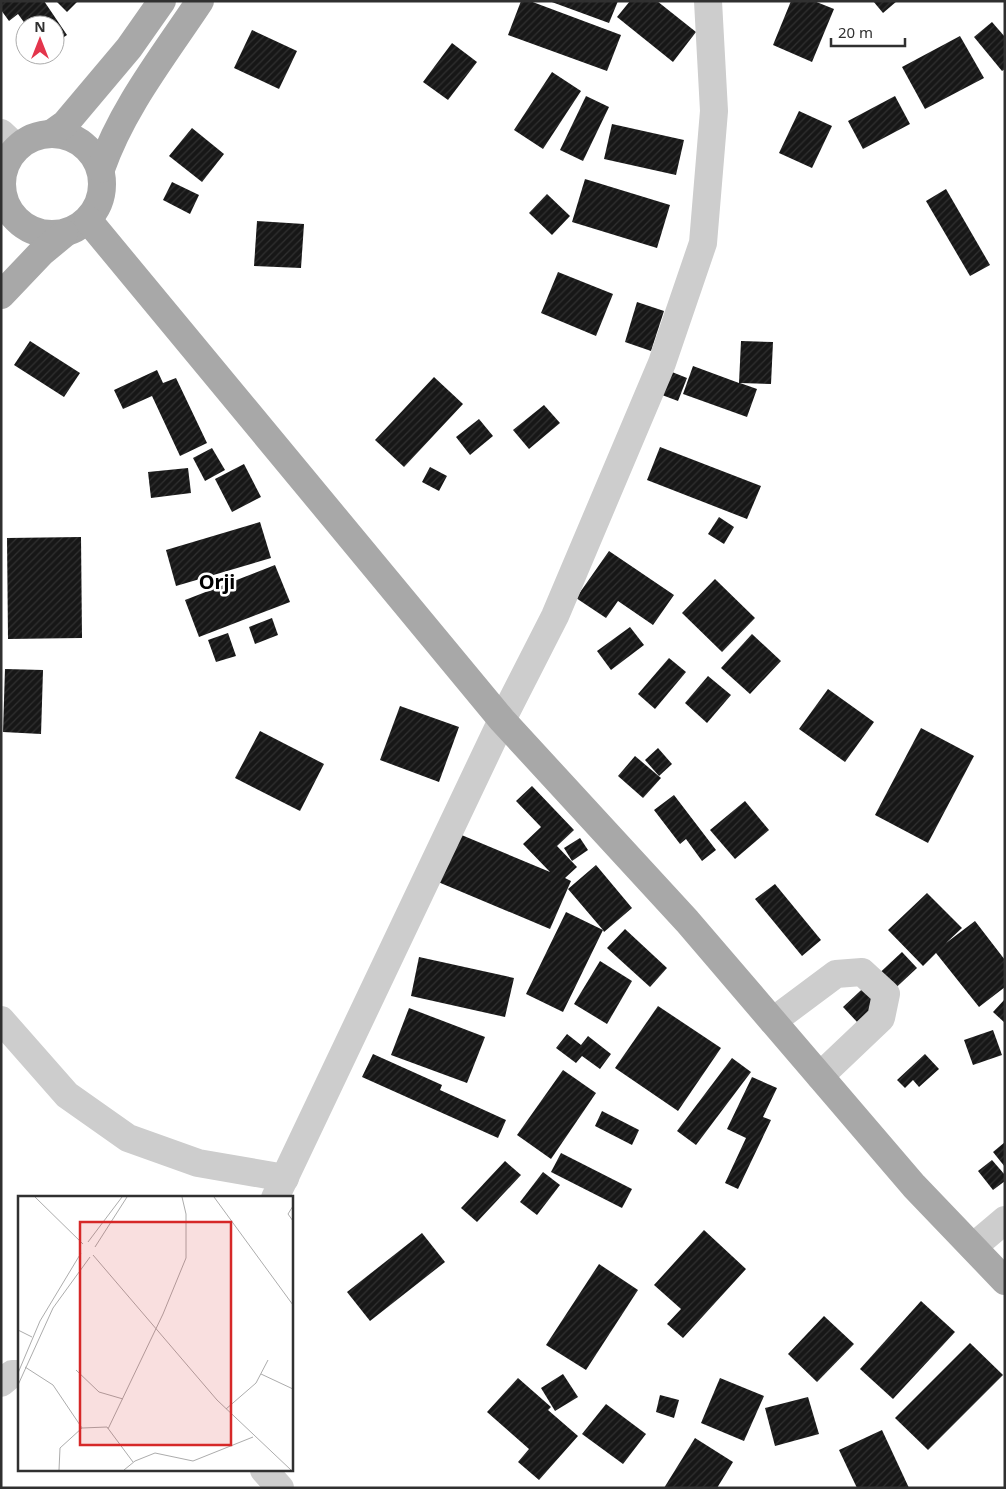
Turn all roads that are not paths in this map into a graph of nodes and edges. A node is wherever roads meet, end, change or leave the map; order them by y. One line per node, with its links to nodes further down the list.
1 (162, 1): 4 (main road)
2 (200, 1): 6 (main road)
3 (708, 1): 11 (street)
4 (50, 134): 5 (main road); 6 (main road)
5 (9, 141): 7 (main road)
6 (101, 169): 8 (main road)
7 (5, 218): 9 (main road)
8 (88, 220): 9 (main road); 11 (main road)
9 (64, 234): 10 (main road)
10 (1, 295)
11 (502, 720): 13 (main road); 15 (street)
12 (1, 1020): 15 (street)
13 (773, 1021): 14 (main road); 14 (street)
14 (820, 1076): 17 (main road)
15 (280, 1188)
16 (1005, 1220): 17 (street)
17 (973, 1247): 18 (main road)
18 (1005, 1281)
19 (266, 1472): 20 (street)
20 (280, 1488)

